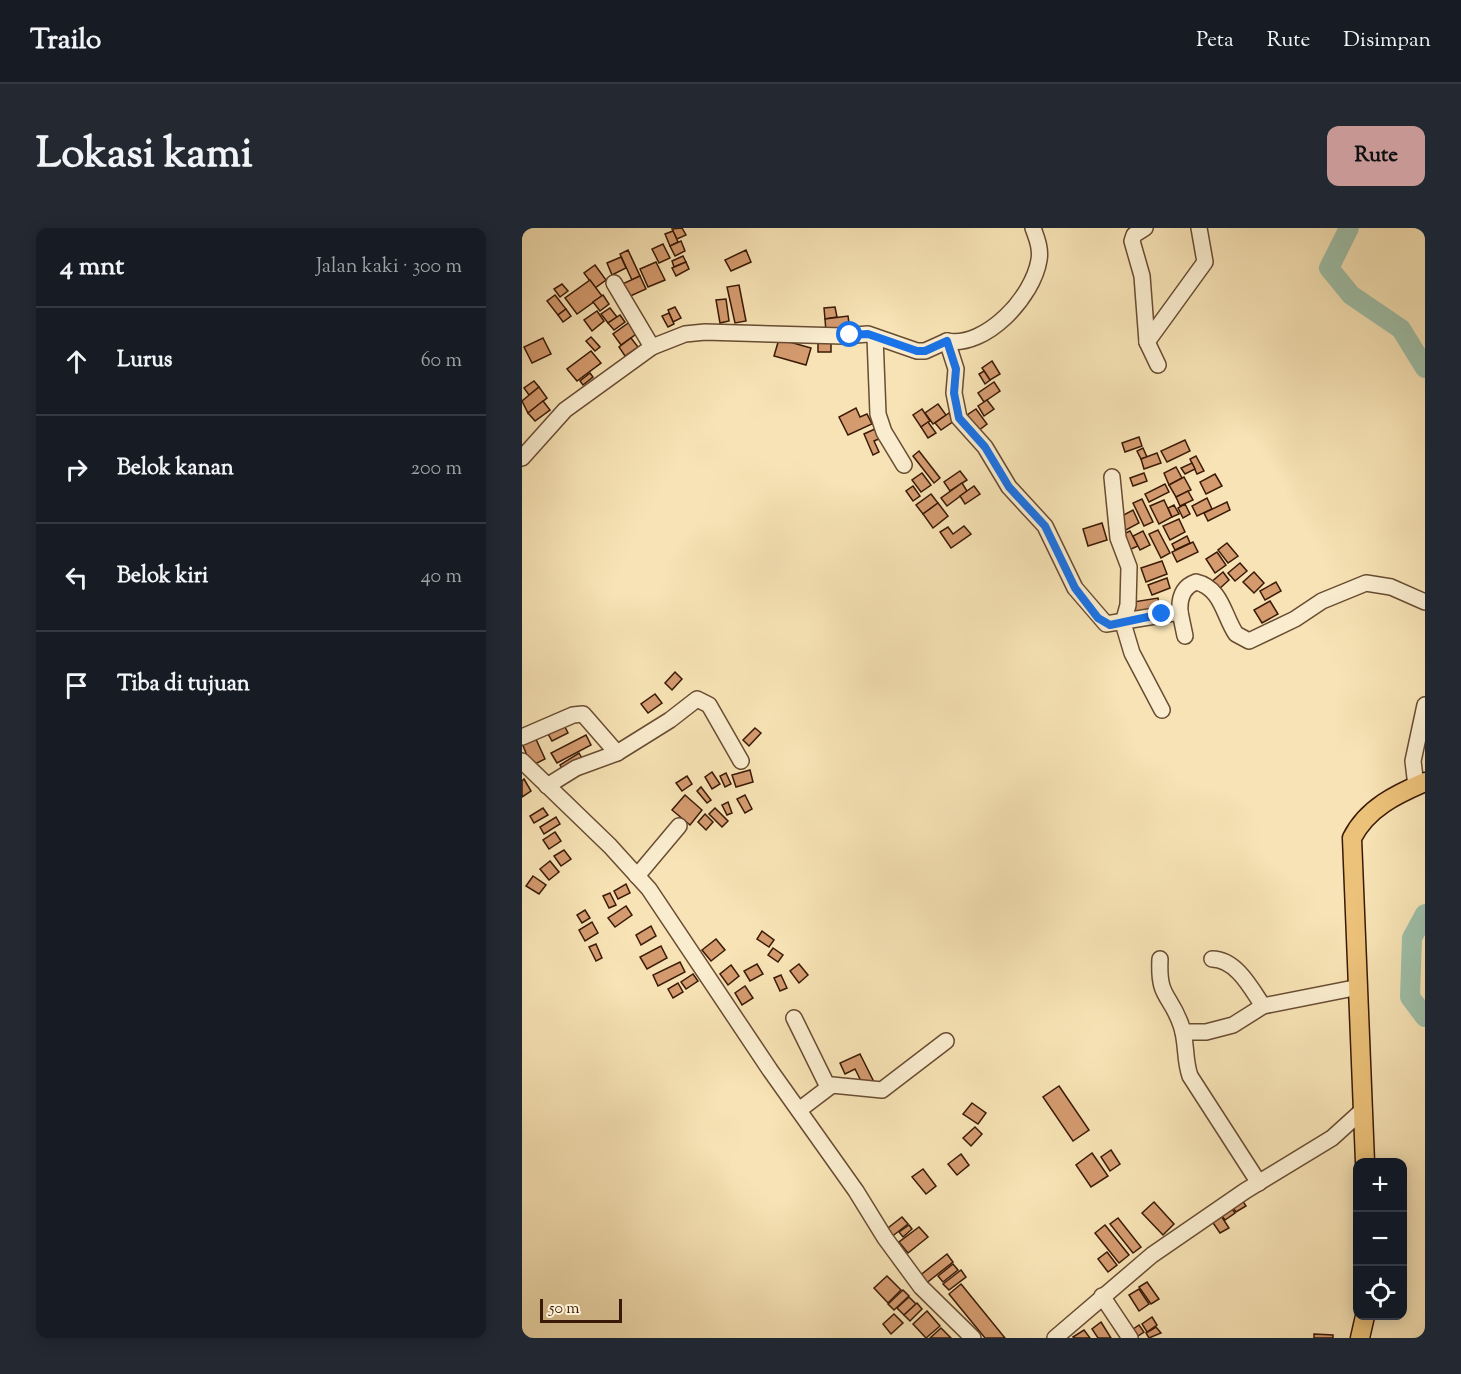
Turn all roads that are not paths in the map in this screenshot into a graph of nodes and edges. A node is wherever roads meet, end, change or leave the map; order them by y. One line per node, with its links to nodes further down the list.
1 (1033, 228): 6 (street)
2 (1145, 228): 7 (street)
3 (1199, 228): 7 (street)
4 (614, 283): 8 (street)
5 (875, 337): 6 (street); 8 (street); 11 (street)
6 (947, 341): 15 (street)
7 (1147, 342): 9 (street)
8 (652, 347): 10 (street)
9 (1158, 365)
10 (522, 458)
11 (904, 465)
12 (1112, 477): 15 (street)
13 (1425, 602): 14 (street)
14 (1180, 612): 15 (street); 16 (street)
15 (1123, 623): 18 (street)
16 (1185, 636)
17 (1425, 705): 23 (street)
18 (1162, 710)
19 (522, 737): 20 (street)
20 (617, 753): 22 (street); 24 (street)
21 (522, 761): 24 (street)
22 (741, 761)
23 (1420, 784): 29 (main road)
24 (547, 786): 26 (street)
25 (679, 826): 26 (street)
26 (638, 876): 36 (street)
27 (1160, 959): 32 (street)
28 (1212, 959): 30 (street)
29 (1359, 987): 30 (street); 35 (main road)
30 (1263, 1006): 32 (street)
31 (794, 1018): 34 (street)
32 (1183, 1032): 38 (street)
33 (946, 1041): 34 (street)
34 (828, 1087): 36 (street)
35 (1364, 1109): 37 (main road); 38 (street)
36 (799, 1110): 41 (street)
37 (1365, 1158)
38 (1259, 1183): 39 (street)
39 (1102, 1296): 42 (street); 43 (street)
40 (1364, 1320): 44 (main road)
41 (973, 1338)
42 (1055, 1338)
43 (1130, 1338)
44 (1360, 1338)

